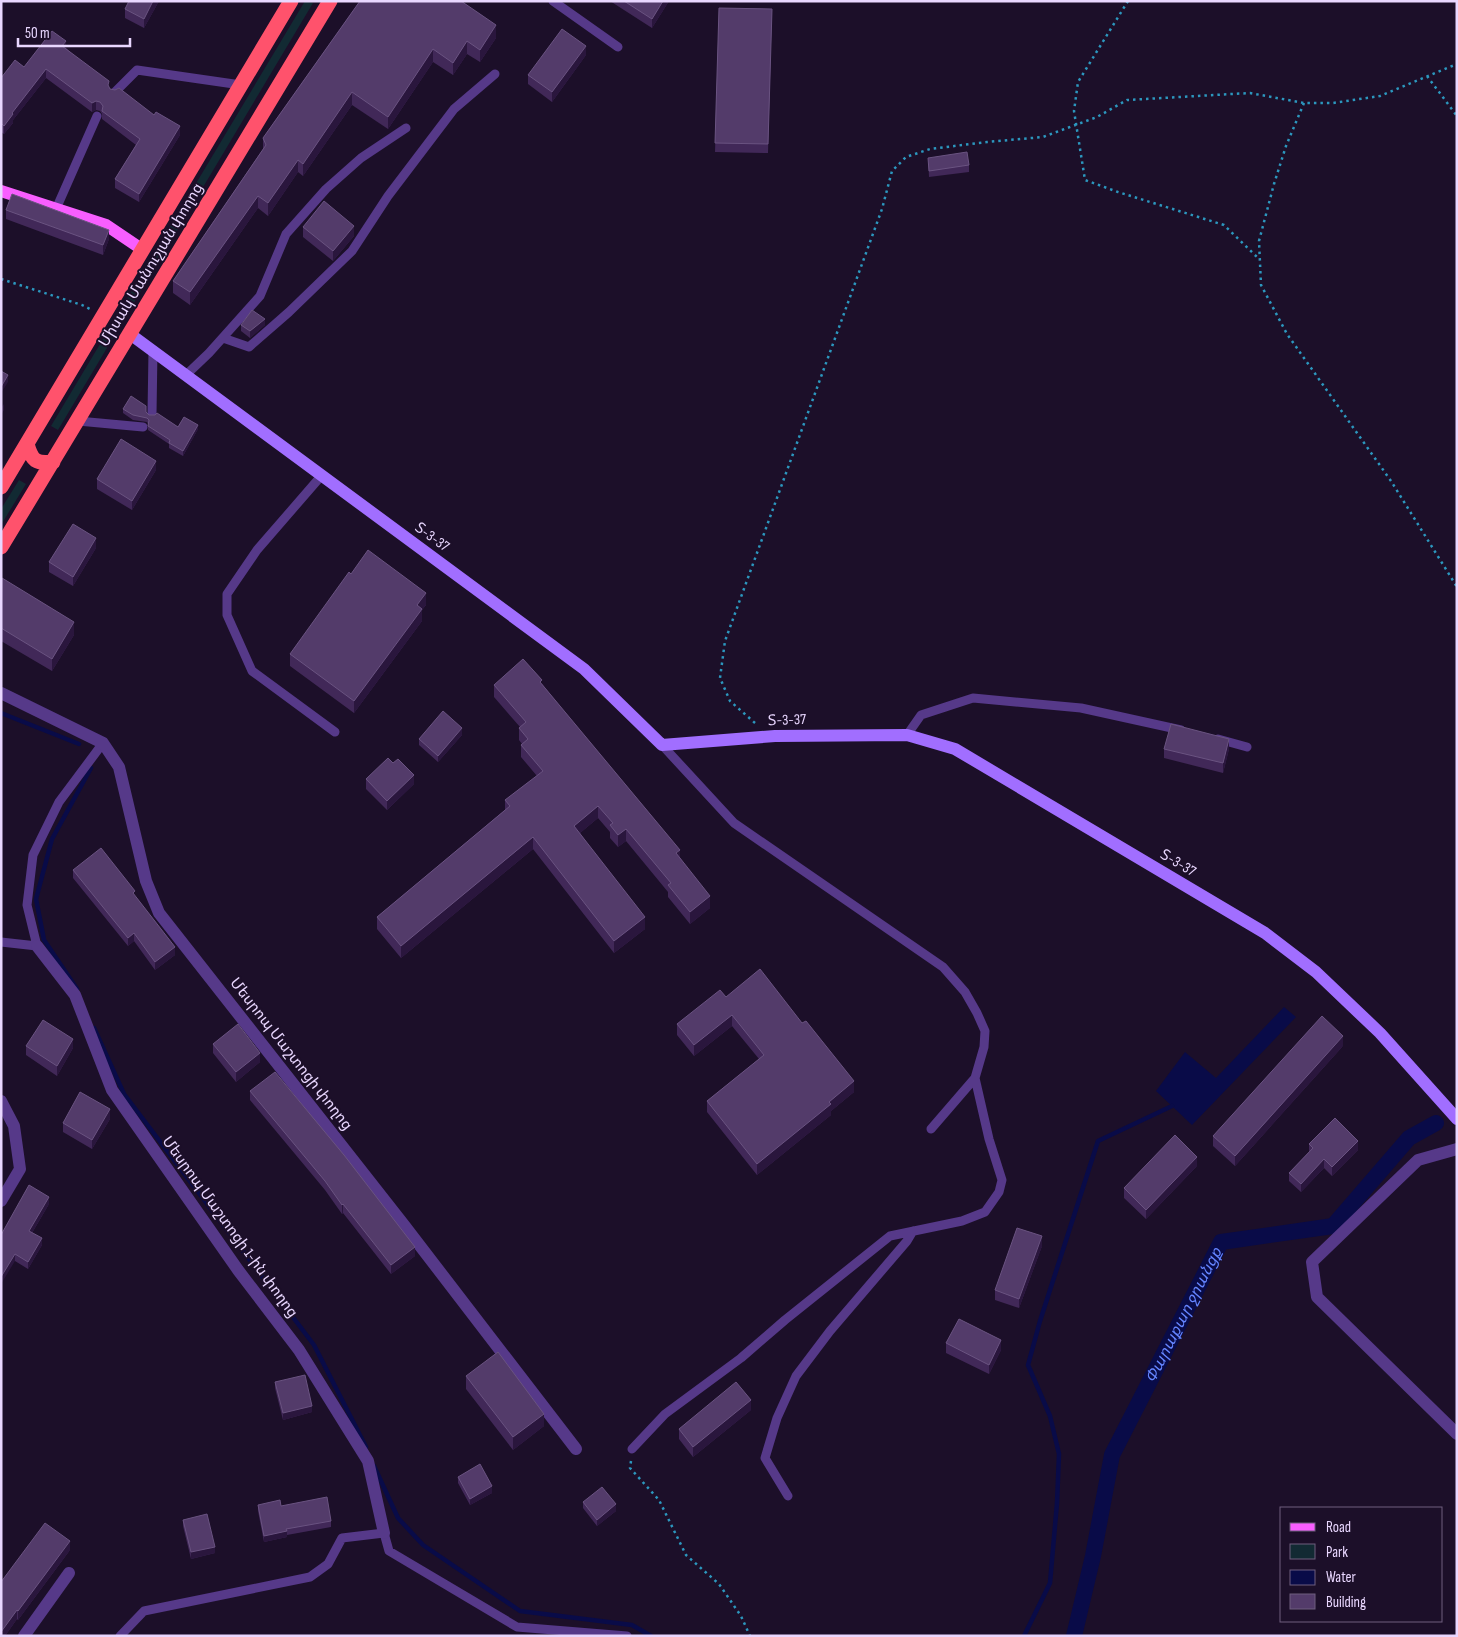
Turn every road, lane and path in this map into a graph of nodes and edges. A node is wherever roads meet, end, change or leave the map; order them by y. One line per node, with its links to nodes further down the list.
1 (291, 1): 9 (highway, Միսակ Մանուշյան փողոց)
2 (330, 1): 22 (highway, Միսակ Մանուշյան փողոց)
3 (553, 1): 5 (lane)
4 (1128, 1): 14 (path)
5 (618, 47)
6 (1457, 64): 8 (path)
7 (495, 74): 23 (lane)
8 (1428, 76): 11 (path); 13 (path)
9 (241, 85): 10 (lane); 18 (highway, Միսակ Մանուշյան փողոց)
10 (114, 93)
11 (1304, 103): 14 (path); 19 (path)
12 (97, 116): 17 (lane)
13 (1457, 116)
14 (1077, 126): 19 (path); 39 (path)
15 (406, 128): 23 (lane)
16 (1, 191): 17 (main road)
17 (56, 209): 18 (main road)
18 (143, 250): 21 (highway, Միսակ Մանուշյան փողոց)
19 (1260, 260): 34 (path)
20 (1, 279): 21 (path)
21 (103, 316): 29 (highway, Միսակ Մանուշյան փողոց)
22 (130, 334): 24 (main road, Տ-3-37 / Տ-3-37); 27 (highway, Միսակ Մանուշյան փողոց)
23 (223, 338): 25 (lane)
24 (152, 350): 25 (main road, Տ-3-37 / Տ-3-37); 26 (lane)
25 (186, 375): 31 (main road, Տ-3-37 / Տ-3-37)
26 (152, 414)
27 (78, 420): 28 (lane); 30 (highway, Միսակ Մանուշյան փողոց)
28 (144, 427)
29 (27, 444): 30 (highway); 32 (highway, Միսակ Մանուշյան փողոց)
30 (53, 462): 33 (highway, Միսակ Մանուշյան փողոց)
31 (322, 475): 36 (lane); 42 (main road, Տ-3-37 / Տ-3-37)
32 (1, 487)
33 (1, 547)
34 (1457, 587)
35 (1, 693): 41 (street)
36 (335, 732)
37 (1193, 733): 38 (lane)
38 (907, 735): 39 (main road, Տ-3-37 / Տ-3-37); 48 (main road, Տ-3-37 / Տ-3-37)
39 (775, 736): 42 (main road, Տ-3-37 / Տ-3-37)
40 (1211, 738): 43 (lane)
41 (103, 743): 45 (lane); 54 (street, Մեսրոպ Մաշտոցի փողոց)
42 (662, 745): 46 (lane)
43 (1247, 747)
44 (1, 942): 45 (lane)
45 (38, 946): 57 (street, Մեսրոպ Մաշտոցի 1-ին փողոց)
46 (975, 1078): 49 (lane); 52 (lane)
47 (1, 1101): 51 (street)
48 (1457, 1119)
49 (931, 1129)
50 (1457, 1149): 53 (street)
51 (1, 1202)
52 (913, 1232): 55 (lane); 56 (lane)
53 (1457, 1434)
54 (576, 1449)
55 (632, 1449): 62 (path)
56 (788, 1496)
57 (384, 1533): 60 (lane); 61 (lane)
58 (68, 1572): 59 (street)
59 (24, 1636)
60 (120, 1636)
61 (627, 1636)
62 (750, 1636)

